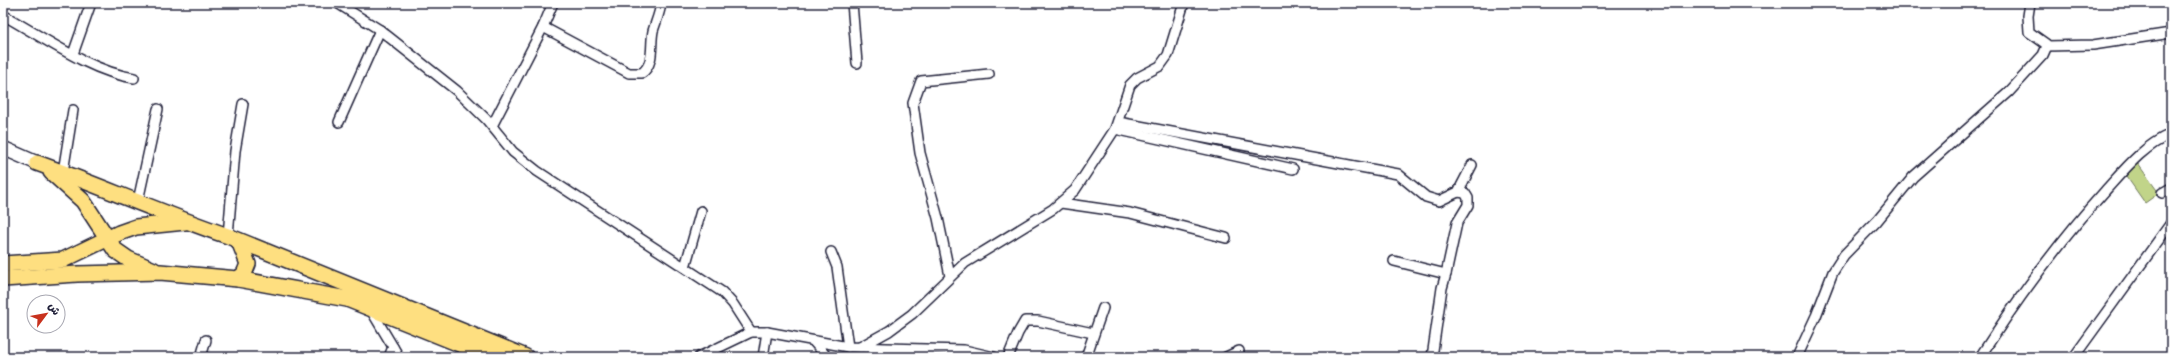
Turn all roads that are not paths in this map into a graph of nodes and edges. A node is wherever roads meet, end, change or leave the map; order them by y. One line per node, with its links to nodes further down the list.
1 (91, 3): 13 (street)
2 (337, 3): 10 (street)
3 (553, 3): 9 (street)
4 (662, 3): 9 (street)
5 (852, 3): 14 (street)
6 (1184, 3): 21 (street)
7 (2030, 3): 12 (street)
8 (3, 15): 13 (street)
9 (544, 27): 22 (street)
10 (380, 30): 20 (street); 22 (street)
11 (2171, 33): 12 (street)
12 (2047, 46): 75 (street)
13 (73, 54): 16 (street)
14 (857, 63)
15 (989, 74): 48 (street)
16 (134, 78)
17 (243, 104): 38 (street)
18 (73, 110): 28 (street)
19 (158, 110): 32 (street)
20 (339, 122)
21 (1116, 125): 27 (street); 30 (street); 33 (street)
22 (492, 126): 45 (street)
23 (2171, 134): 76 (street)
24 (3, 148): 25 (main road)
25 (37, 163): 28 (highway); 40 (highway)
26 (1472, 165): 30 (street)
27 (1293, 169)
28 (63, 172): 32 (highway)
29 (2171, 188): 31 (street)
30 (1458, 192): 47 (street)
31 (2162, 192)
32 (138, 201): 35 (highway)
33 (1061, 203): 39 (street); 48 (street)
34 (701, 211): 45 (street)
35 (188, 222): 37 (highway); 38 (highway)
36 (2171, 223): 77 (street)
37 (131, 229): 40 (highway); 43 (highway)
38 (234, 238): 50 (highway); 66 (highway)
39 (1226, 238)
40 (107, 239): 43 (highway); 44 (highway)
41 (831, 252): 59 (street)
42 (1394, 261): 47 (street)
43 (136, 262): 46 (highway)
44 (3, 264)
45 (684, 267): 53 (street)
46 (160, 272): 49 (highway); 50 (highway)
47 (1446, 274): 74 (street)
48 (950, 276): 60 (street)
49 (3, 279)
50 (238, 279): 52 (highway)
51 (1103, 308): 55 (street)
52 (370, 309): 58 (street); 65 (highway)
53 (751, 332): 54 (street); 67 (street)
54 (767, 332): 57 (street); 68 (street)
55 (1093, 333): 71 (street); 72 (street)
56 (206, 340): 62 (street)
57 (814, 342): 59 (street); 69 (street)
58 (393, 347): 63 (street); 64 (street)
59 (848, 347): 60 (street)
60 (860, 347): 70 (street)
61 (1238, 350): 73 (street)
62 (201, 357)
63 (389, 357)
64 (399, 357)
65 (492, 357)
66 (526, 357)
67 (699, 357)
68 (763, 357)
69 (827, 357)
70 (994, 357)
71 (1008, 357)
72 (1088, 357)
73 (1226, 357)
74 (1432, 357)
75 (1797, 357)
76 (1980, 357)
77 (2074, 357)

